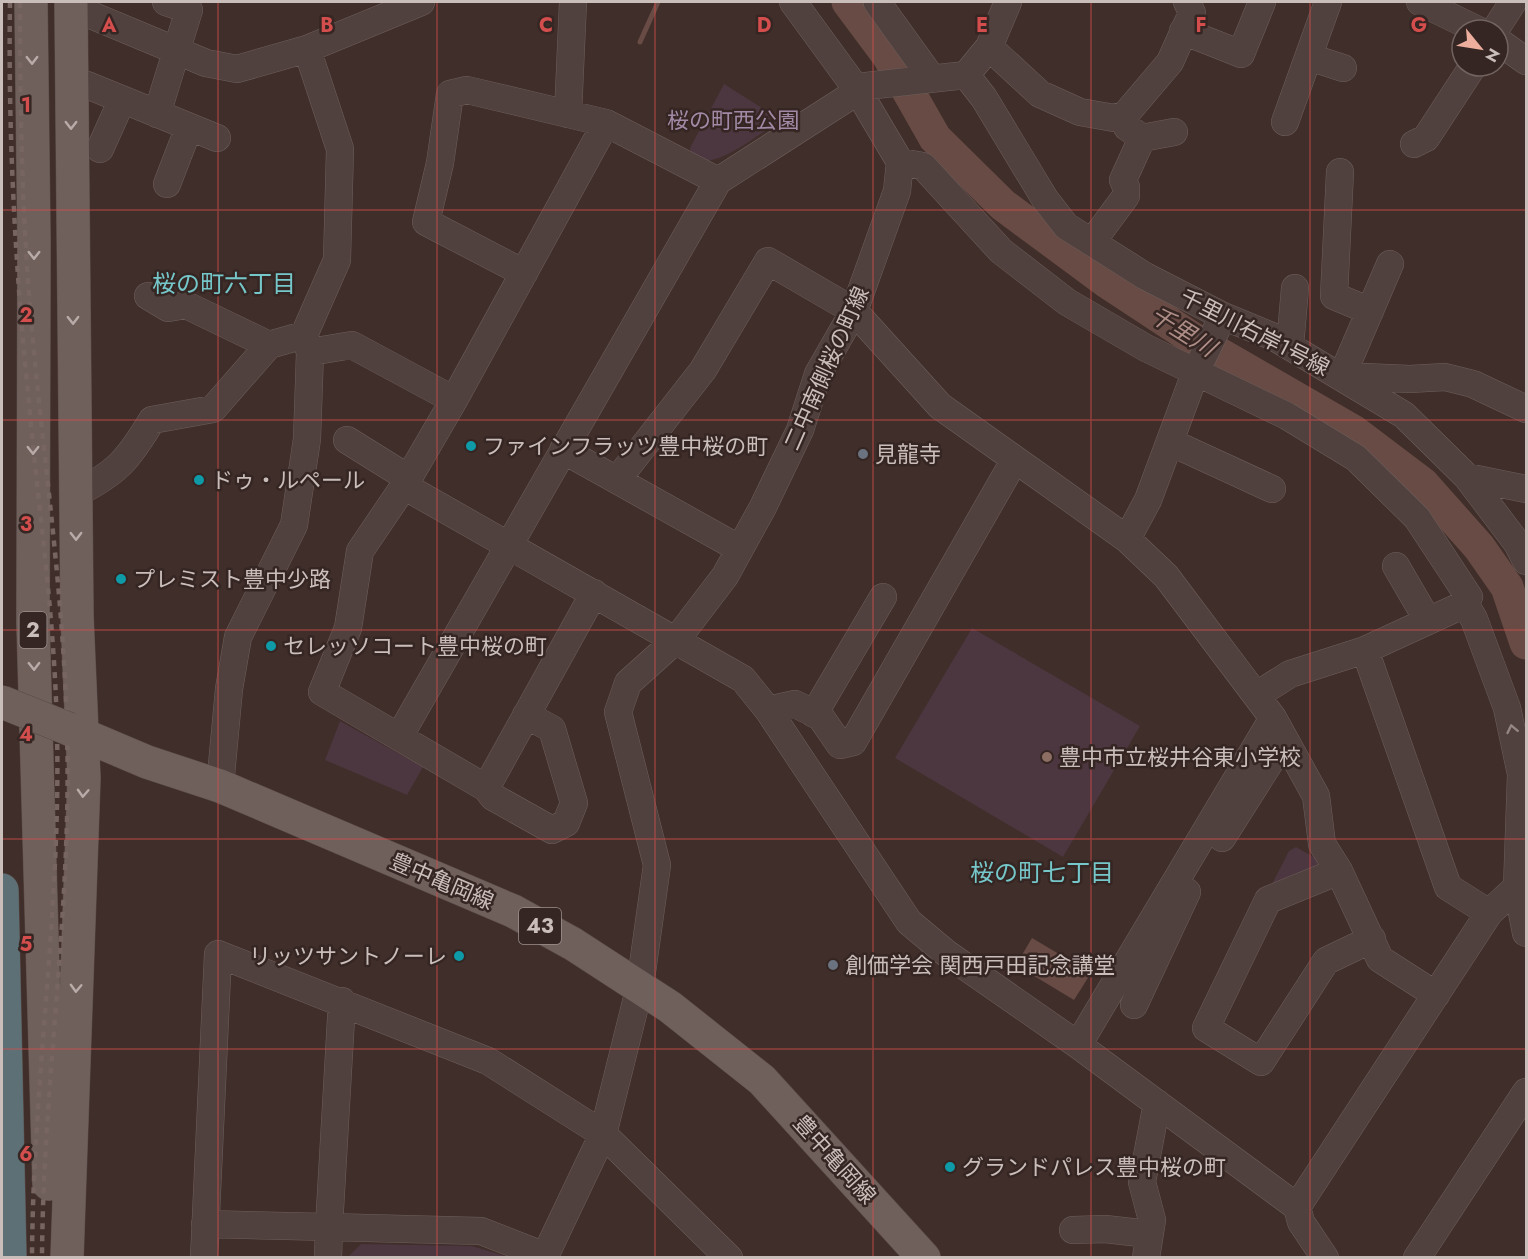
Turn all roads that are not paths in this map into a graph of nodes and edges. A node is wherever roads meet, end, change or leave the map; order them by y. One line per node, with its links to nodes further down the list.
1 (31, 2): 112 (main road, 2, one-way to 112)
2 (166, 2): 20 (street)
3 (421, 2): 18 (street)
4 (573, 2): 31 (street)
5 (877, 2): 25 (street)
6 (1008, 2): 17 (street)
7 (1187, 2): 16 (street)
8 (1262, 2): 16 (street)
9 (1328, 2): 21 (street)
10 (1420, 2): 14 (street)
11 (1513, 2): 15 (street)
12 (789, 3): 28 (street)
13 (76, 9): 20 (street); 69 (main road, one-way to 69)
14 (1453, 18)
15 (1503, 18)
16 (1183, 31): 32 (street)
17 (989, 47): 24 (street); 32 (street)
18 (307, 49): 20 (street); 53 (street)
19 (1510, 49): 22 (street)
20 (176, 51): 30 (street)
21 (1309, 57): 23 (street); 33 (street)
22 (1527, 61)
23 (1344, 68)
24 (966, 75): 25 (street); 45 (street, 千里川右岸1号線)
25 (929, 77): 28 (street)
26 (1466, 78): 39 (street)
27 (87, 85): 29 (street)
28 (862, 88): 41 (street); 43 (street)
29 (122, 100): 30 (street); 40 (street)
30 (157, 114): 35 (street)
31 (568, 114): 34 (street); 47 (street)
32 (1114, 118): 38 (street)
33 (1285, 122)
34 (606, 123): 43 (street); 47 (street)
35 (189, 127): 37 (street); 44 (street)
36 (1173, 132): 38 (street)
37 (217, 138)
38 (1142, 138): 45 (street)
39 (1414, 144)
40 (100, 149)
41 (900, 162): 50 (street, 二中南側桜の町線); 56 (street)
42 (1340, 172): 51 (street)
43 (718, 181): 62 (street)
44 (167, 184)
45 (1092, 242): 52 (street, 千里川右岸1号線)
46 (1390, 264): 51 (street)
47 (524, 273): 58 (street)
48 (1295, 288): 55 (street)
49 (148, 296): 54 (street)
50 (854, 311): 63 (street); 65 (street); 72 (street, 二中南側桜の町線)
51 (1370, 311): 57 (street)
52 (1222, 316): 55 (street, 千里川右岸1号線); 56 (street)
53 (307, 344): 54 (street); 58 (street); 90 (street)
54 (268, 345): 69 (street)
55 (1290, 346): 57 (street, 千里川右岸1号線)
56 (1196, 371): 61 (street); 77 (street)
57 (1342, 376): 59 (street); 64 (street, 千里川右岸1号線)
58 (454, 400): 66 (street)
59 (1527, 409)
60 (347, 440): 66 (street)
61 (1170, 442): 67 (street); 70 (street)
62 (564, 450): 65 (street); 71 (street)
63 (1014, 461): 70 (street); 84 (street)
64 (1467, 477): 68 (street); 73 (street, 千里川右岸1号線)
65 (617, 480): 72 (street)
66 (406, 482): 71 (street); 88 (street)
67 (1272, 489)
68 (1527, 489)
69 (75, 494): 87 (main road, one-way to 87)
70 (1127, 539): 81 (street)
71 (511, 546): 75 (street); 88 (street)
72 (740, 549): 79 (street, 二中南側桜の町線)
73 (1527, 561)
74 (1396, 566): 78 (street)
75 (594, 593): 79 (street); 85 (street)
76 (883, 597): 84 (street)
77 (1465, 604): 78 (street); 89 (street, one-way to 77)
78 (1428, 621): 80 (street)
79 (677, 639): 83 (street); 98 (street, 二中南側桜の町線)
80 (1365, 650): 81 (street); 95 (street)
81 (1257, 695): 86 (street)
82 (2, 702): 87 (main road, 豊中亀岡線 / 43, bridge)
83 (768, 710): 84 (street); 102 (street)
84 (814, 714)
85 (526, 715): 91 (street); 91 (street)
86 (1278, 729): 92 (street); 101 (street); 102 (street)
87 (75, 732): 90 (main road, 豊中亀岡線 / 43); 113 (main road, one-way to 113)
88 (399, 737): 91 (street)
89 (1524, 772): 93 (street)
90 (220, 786): 98 (main road, 豊中亀岡線 / 43)
91 (486, 788)
92 (1339, 871): 97 (street); 97 (street)
93 (1517, 886): 95 (street); 96 (street)
94 (2, 890): 111 (highway)
95 (1489, 913): 99 (street)
96 (1527, 933)
97 (1372, 939): 99 (street)
98 (640, 986): 105 (street, 二中南側桜の町線); 118 (main road, 豊中亀岡線 / 43)
99 (1437, 995): 106 (street)
100 (342, 1001): 105 (street); 107 (street); 108 (street)
101 (1134, 1005)
102 (1078, 1045): 104 (street)
103 (1527, 1092): 120 (street)
104 (1157, 1103): 106 (street); 110 (street)
105 (603, 1134): 116 (street, 二中南側桜の町線); 117 (street)
106 (1297, 1207): 119 (street)
107 (205, 1224): 108 (street); 114 (street)
108 (329, 1227): 115 (street); 116 (street)
109 (1073, 1230): 110 (street)
110 (1148, 1246)
111 (10, 1257)
112 (50, 1257)
113 (67, 1257)
114 (204, 1257)
115 (328, 1257)
116 (545, 1257)
117 (729, 1257)
118 (924, 1257)
119 (1325, 1257)
120 (1416, 1257)

